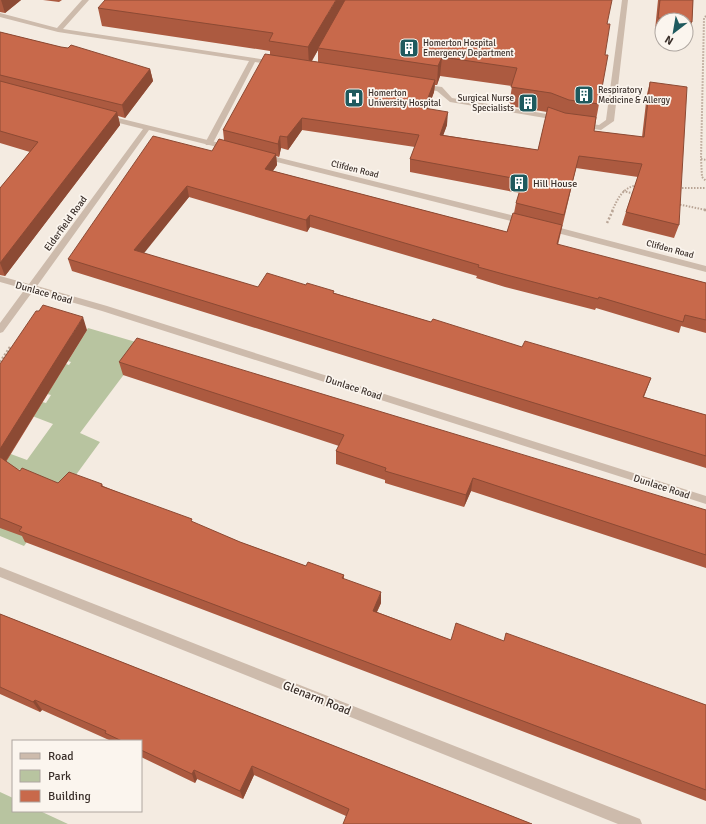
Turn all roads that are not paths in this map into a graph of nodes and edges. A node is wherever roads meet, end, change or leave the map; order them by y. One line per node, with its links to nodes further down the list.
1 (86, 0): 4 (street)
2 (626, 0): 7 (street)
3 (0, 15): 4 (street)
4 (58, 30): 5 (street)
5 (253, 60): 6 (street); 10 (street)
6 (282, 65)
7 (415, 85)
8 (101, 116): 9 (street)
9 (147, 128): 10 (street); 15 (street, Elderfield Road)
10 (209, 143): 11 (street)
11 (236, 150)
12 (258, 155): 13 (street, Clifden Road)
13 (706, 269)
14 (0, 280): 15 (street, Dunlace Road)
15 (30, 288): 16 (street, Elderfield Road); 17 (street, Dunlace Road)
16 (0, 330)
17 (706, 500)
18 (0, 572): 19 (street, Glenarm Road)
19 (635, 824)

